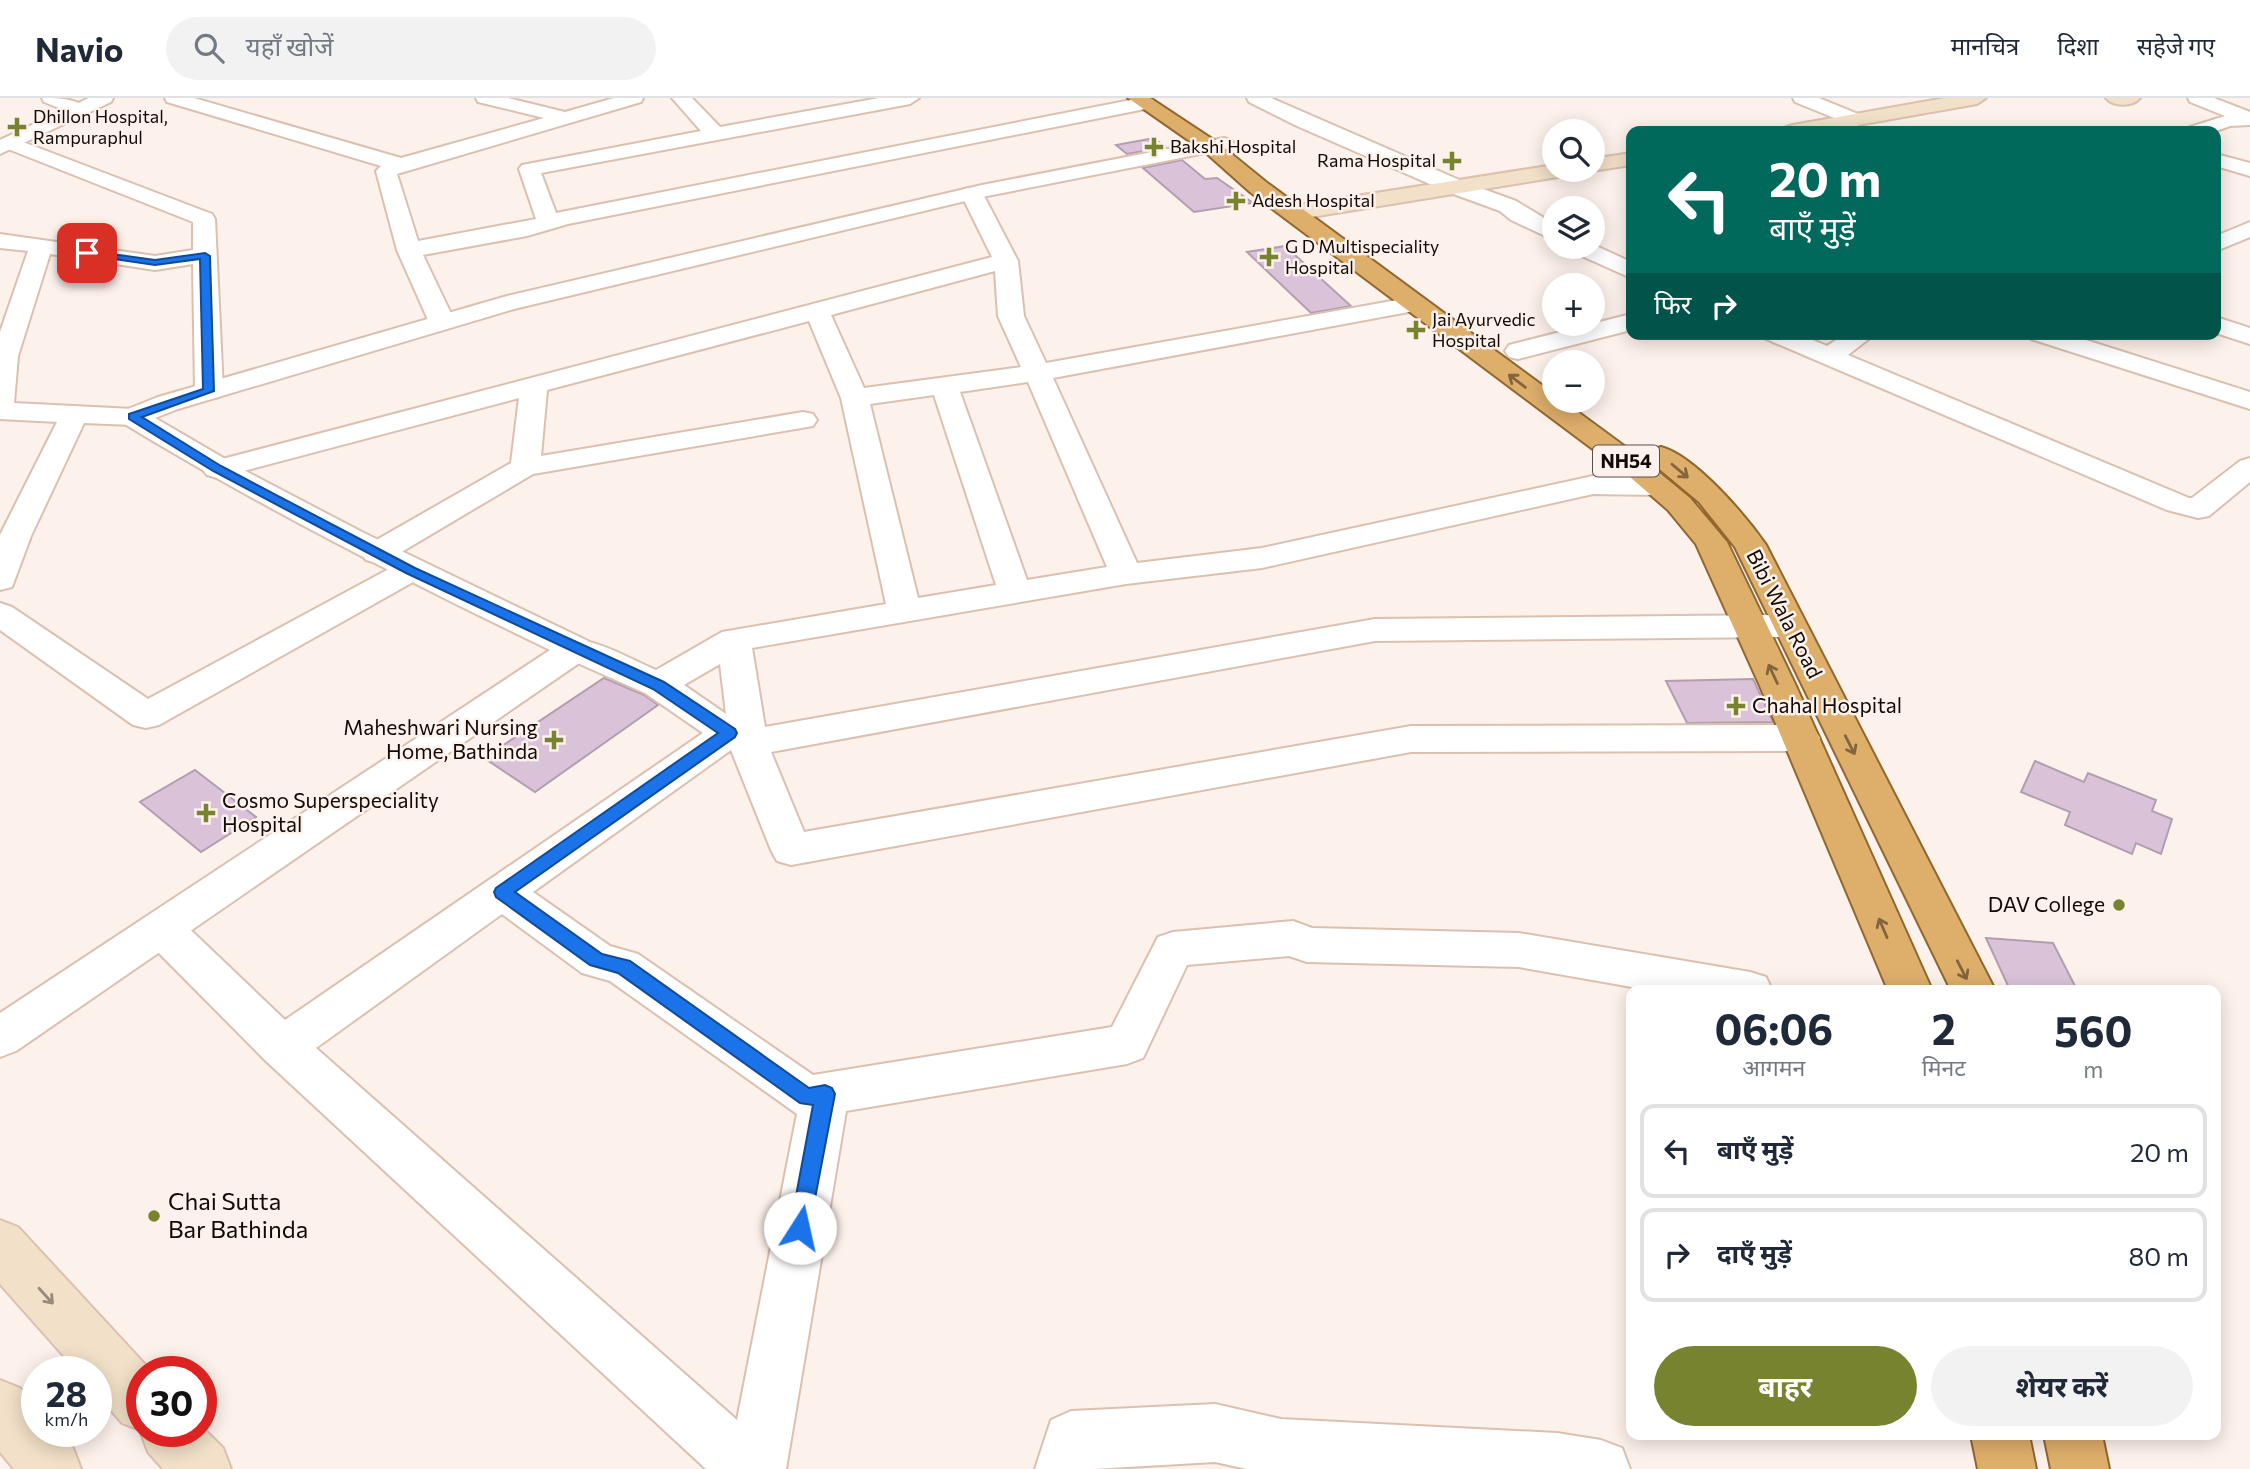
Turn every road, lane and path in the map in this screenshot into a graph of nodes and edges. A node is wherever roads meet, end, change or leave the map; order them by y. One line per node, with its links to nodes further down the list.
1 (51, 98): 15 (street)
2 (104, 98): 15 (street)
3 (174, 98): 27 (street)
4 (485, 98): 16 (street)
5 (634, 98): 16 (street)
6 (681, 98): 21 (street)
7 (910, 98): 21 (street)
8 (1256, 98): 30 (street)
9 (1802, 98): 18 (street)
10 (1977, 98): 18 (main road)
11 (2115, 98): 12 (main road)
12 (2132, 98)
13 (2197, 98): 17 (street)
14 (1146, 100): 22 (highway, NH54); 34 (street)
15 (79, 110): 23 (street)
16 (566, 118): 27 (street)
17 (2249, 118): 20 (street)
18 (1856, 120): 19 (main road)
19 (1822, 126)
20 (2212, 126)
21 (715, 134): 34 (street)
22 (1217, 145): 31 (street); 32 (highway, NH54); 33 (highway, NH54)
23 (5, 146): 42 (street)
24 (1626, 160): 26 (main road)
25 (2221, 161): 28 (street)
26 (1605, 163)
27 (401, 165): 40 (street)
28 (2250, 170)
29 (1542, 173): 30 (main road)
30 (1456, 187): 32 (main road); 35 (street)
31 (972, 194): 45 (street); 49 (street)
32 (1322, 209): 33 (main road); 47 (highway, NH54)
33 (1293, 213): 47 (highway, NH54)
34 (548, 223): 40 (street)
35 (1542, 227)
36 (2250, 229): 38 (street)
37 (0, 241): 39 (street)
38 (2221, 242)
39 (41, 246): 42 (street); 58 (street)
40 (409, 250): 49 (street)
41 (2221, 251): 43 (street)
42 (205, 256): 64 (street)
43 (2238, 256)
44 (1605, 259): 46 (street)
45 (1006, 261): 48 (street); 61 (street)
46 (1626, 269)
47 (1417, 292): 61 (street); 75 (highway, NH54, one-way to 47)
48 (817, 311): 62 (street); 65 (street)
49 (442, 322): 64 (street)
50 (1626, 323): 57 (street)
51 (2221, 327): 53 (street)
52 (1496, 335): 57 (highway)
53 (2250, 336)
54 (1789, 340): 59 (street)
55 (1853, 340): 59 (street)
56 (2059, 340): 66 (street)
57 (1518, 351): 60 (highway)
58 (2, 356): 67 (street)
59 (1829, 357): 73 (street)
60 (1542, 369)
61 (1037, 373): 63 (street); 79 (street)
62 (534, 385): 72 (street); 74 (street)
63 (944, 386): 65 (street); 81 (street)
64 (209, 391): 70 (street)
65 (855, 398): 82 (street)
66 (2250, 401)
67 (0, 410): 69 (street)
68 (1603, 413): 85 (highway, Bibi Wala Road / NH54, one-way to 85)
69 (74, 415): 70 (street); 76 (street)
70 (133, 417): 74 (street)
71 (803, 420): 72 (street)
72 (525, 467): 77 (street)
73 (2250, 467)
74 (217, 469): 77 (street)
75 (1657, 485): 79 (street); 84 (highway, NH54)
76 (7, 535): 80 (street)
77 (377, 553): 78 (street)
78 (411, 570): 83 (street); 87 (street)
79 (1126, 574): 81 (street)
80 (0, 580)
81 (1014, 591): 82 (street)
82 (904, 611): 86 (street)
83 (0, 614)
84 (1750, 625): 85 (street); 89 (street); 90 (highway, NH54, one-way to 84)
85 (1790, 626): 95 (highway, Bibi Wala Road / NH54, one-way to 95)
86 (734, 640): 88 (street); 89 (street)
87 (576, 649): 88 (street); 92 (street)
88 (658, 685): 89 (street)
89 (739, 738): 90 (street); 91 (street)
90 (1801, 738): 94 (highway, NH54, one-way to 90)
91 (502, 892): 97 (street); 98 (street)
92 (162, 929): 96 (street); 97 (street)
93 (1721, 985): 98 (street)
94 (1908, 985)
95 (1970, 985)
96 (0, 1037)
97 (282, 1047): 108 (street)
98 (825, 1094): 109 (street)
99 (0, 1245): 100 (main road, one-way to 100)
100 (126, 1384)
101 (0, 1408): 106 (main road)
102 (2001, 1440): 112 (highway)
103 (2074, 1440): 113 (highway)
104 (182, 1447): 107 (main road)
105 (1408, 1462): 110 (street); 111 (street)
106 (51, 1469)
107 (202, 1469)
108 (749, 1469)
109 (757, 1469)
110 (1065, 1469)
111 (1601, 1469)
112 (2007, 1469)
113 (2080, 1469)

